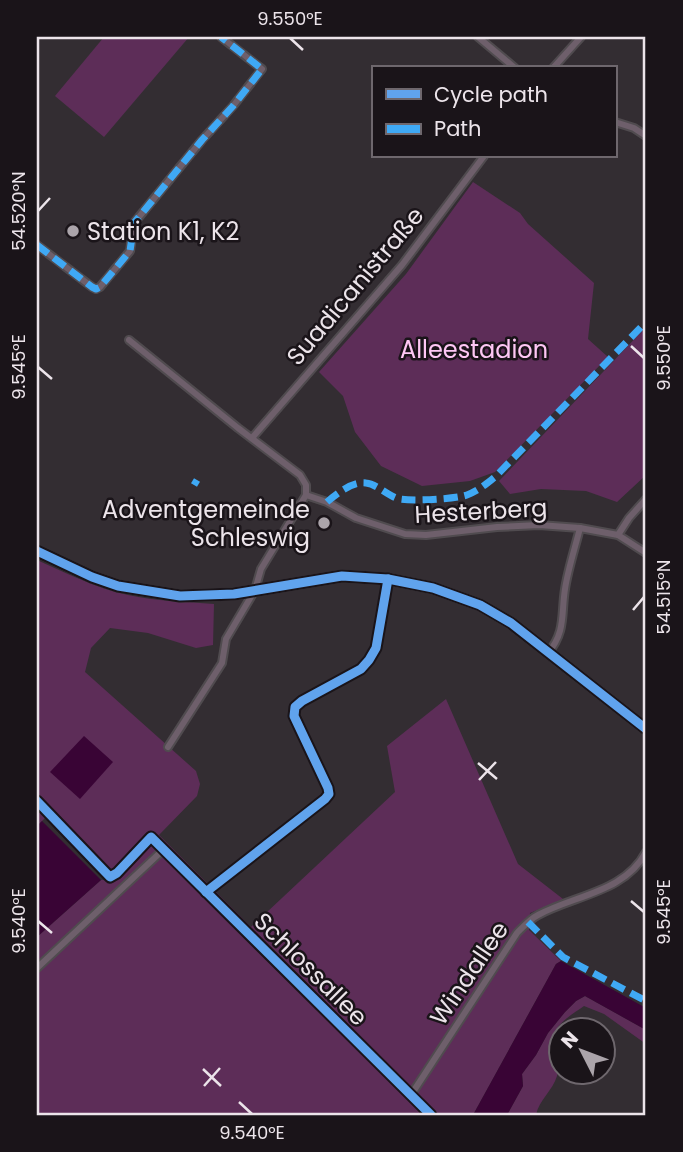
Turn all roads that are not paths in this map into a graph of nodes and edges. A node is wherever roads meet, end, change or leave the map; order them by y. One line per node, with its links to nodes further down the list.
1 (221, 37): 9 (street)
2 (478, 37): 4 (street)
3 (581, 37): 5 (street)
4 (513, 66)
5 (555, 66)
6 (616, 121): 7 (street)
7 (646, 136)
8 (482, 158): 11 (street, Suadicanistraße)
9 (37, 245)
10 (130, 340): 11 (street)
11 (252, 438): 12 (street)
12 (306, 495): 14 (street, Hesterberg); 19 (street)
13 (646, 499): 15 (street)
14 (580, 528): 15 (street, Hesterberg); 20 (street)
15 (618, 535): 17 (street, Hesterberg)
16 (37, 551): 19 (street)
17 (646, 553)
18 (388, 579): 19 (street); 20 (street); 24 (street)
19 (255, 590): 22 (street)
20 (548, 653): 21 (street)
21 (646, 729)
22 (168, 747)
23 (646, 854): 26 (street, Windallee)
24 (206, 892): 25 (street, Schlossallee); 26 (street, Schlossallee)
25 (37, 968)
26 (411, 1095): 27 (street, Schlossallee)
27 (431, 1115)

